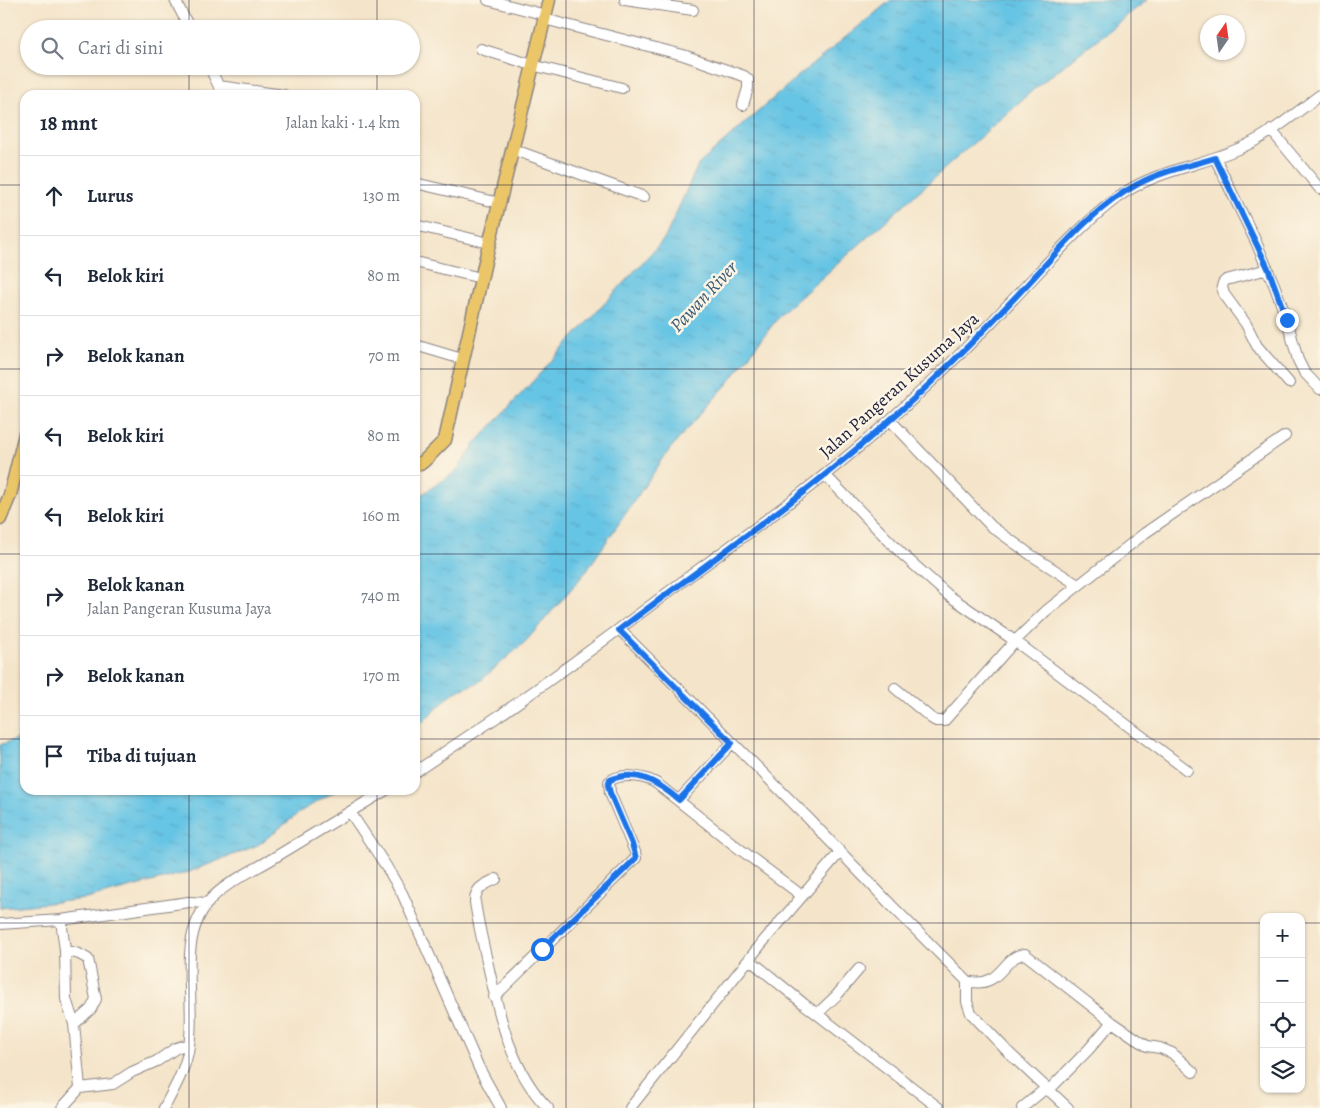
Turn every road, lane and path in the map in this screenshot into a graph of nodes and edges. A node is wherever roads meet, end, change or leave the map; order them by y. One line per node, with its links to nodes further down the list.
1 (175, 0): 7 (street)
2 (488, 0): 6 (street)
3 (550, 0): 6 (main road)
4 (625, 0): 5 (street)
5 (694, 10)
6 (545, 17): 9 (main road); 14 (street)
7 (185, 20)
8 (481, 49): 9 (street)
9 (532, 65): 11 (street); 16 (main road)
10 (213, 75): 12 (street)
11 (622, 88)
12 (221, 90)
13 (1320, 95): 15 (street, Jalan Pangeran Kusuma Jaya)
14 (743, 106)
15 (1271, 130): 17 (street, Jalan Pangeran Kusuma Jaya); 19 (street)
16 (512, 149): 20 (street); 21 (main road)
17 (1215, 158): 25 (street); 31 (street, Jalan Pangeran Kusuma Jaya)
18 (420, 184): 21 (street)
19 (1320, 189)
20 (644, 197)
21 (500, 203): 23 (main road)
22 (420, 226): 23 (street)
23 (489, 243): 26 (main road)
24 (420, 263): 26 (street)
25 (1268, 268): 29 (street); 30 (street)
26 (481, 278): 28 (main road)
27 (420, 346): 28 (street)
28 (462, 359): 34 (main road)
29 (1289, 383)
30 (1320, 390)
31 (890, 420): 35 (street, Jalan Pangeran Kusuma Jaya); 37 (street)
32 (1284, 436): 37 (street)
33 (20, 454): 36 (main road)
34 (420, 464)
35 (825, 475): 38 (street, Jalan Pangeran Kusuma Jaya); 39 (street)
36 (0, 519)
37 (1078, 585): 39 (street)
38 (619, 630): 41 (street); 42 (street, Jalan Pangeran Kusuma Jaya)
39 (1014, 641): 40 (street); 43 (street)
40 (895, 688)
41 (732, 743): 45 (street); 47 (street)
42 (420, 769)
43 (1187, 770)
44 (378, 795): 46 (street)
45 (679, 800): 49 (street); 57 (street)
46 (350, 812): 50 (street); 67 (street)
47 (840, 852): 49 (street); 56 (street)
48 (496, 879): 57 (street)
49 (801, 895): 54 (street)
50 (208, 903): 51 (street); 61 (street)
51 (61, 920): 52 (street); 53 (street)
52 (0, 924)
53 (65, 950): 60 (street); 60 (street)
54 (749, 959): 58 (street); 69 (street)
55 (859, 969): 58 (street)
56 (967, 981): 59 (street); 64 (street)
57 (494, 997): 68 (street)
58 (817, 1014): 70 (street)
59 (1112, 1022): 62 (street); 64 (street)
60 (74, 1024): 63 (street)
61 (189, 1044): 63 (street); 66 (street)
62 (1194, 1072)
63 (80, 1088): 65 (street)
64 (1047, 1089): 71 (street); 72 (street)
65 (62, 1108)
66 (164, 1108)
67 (501, 1108)
68 (548, 1108)
69 (630, 1108)
70 (939, 1108)
71 (1022, 1108)
72 (1068, 1108)

